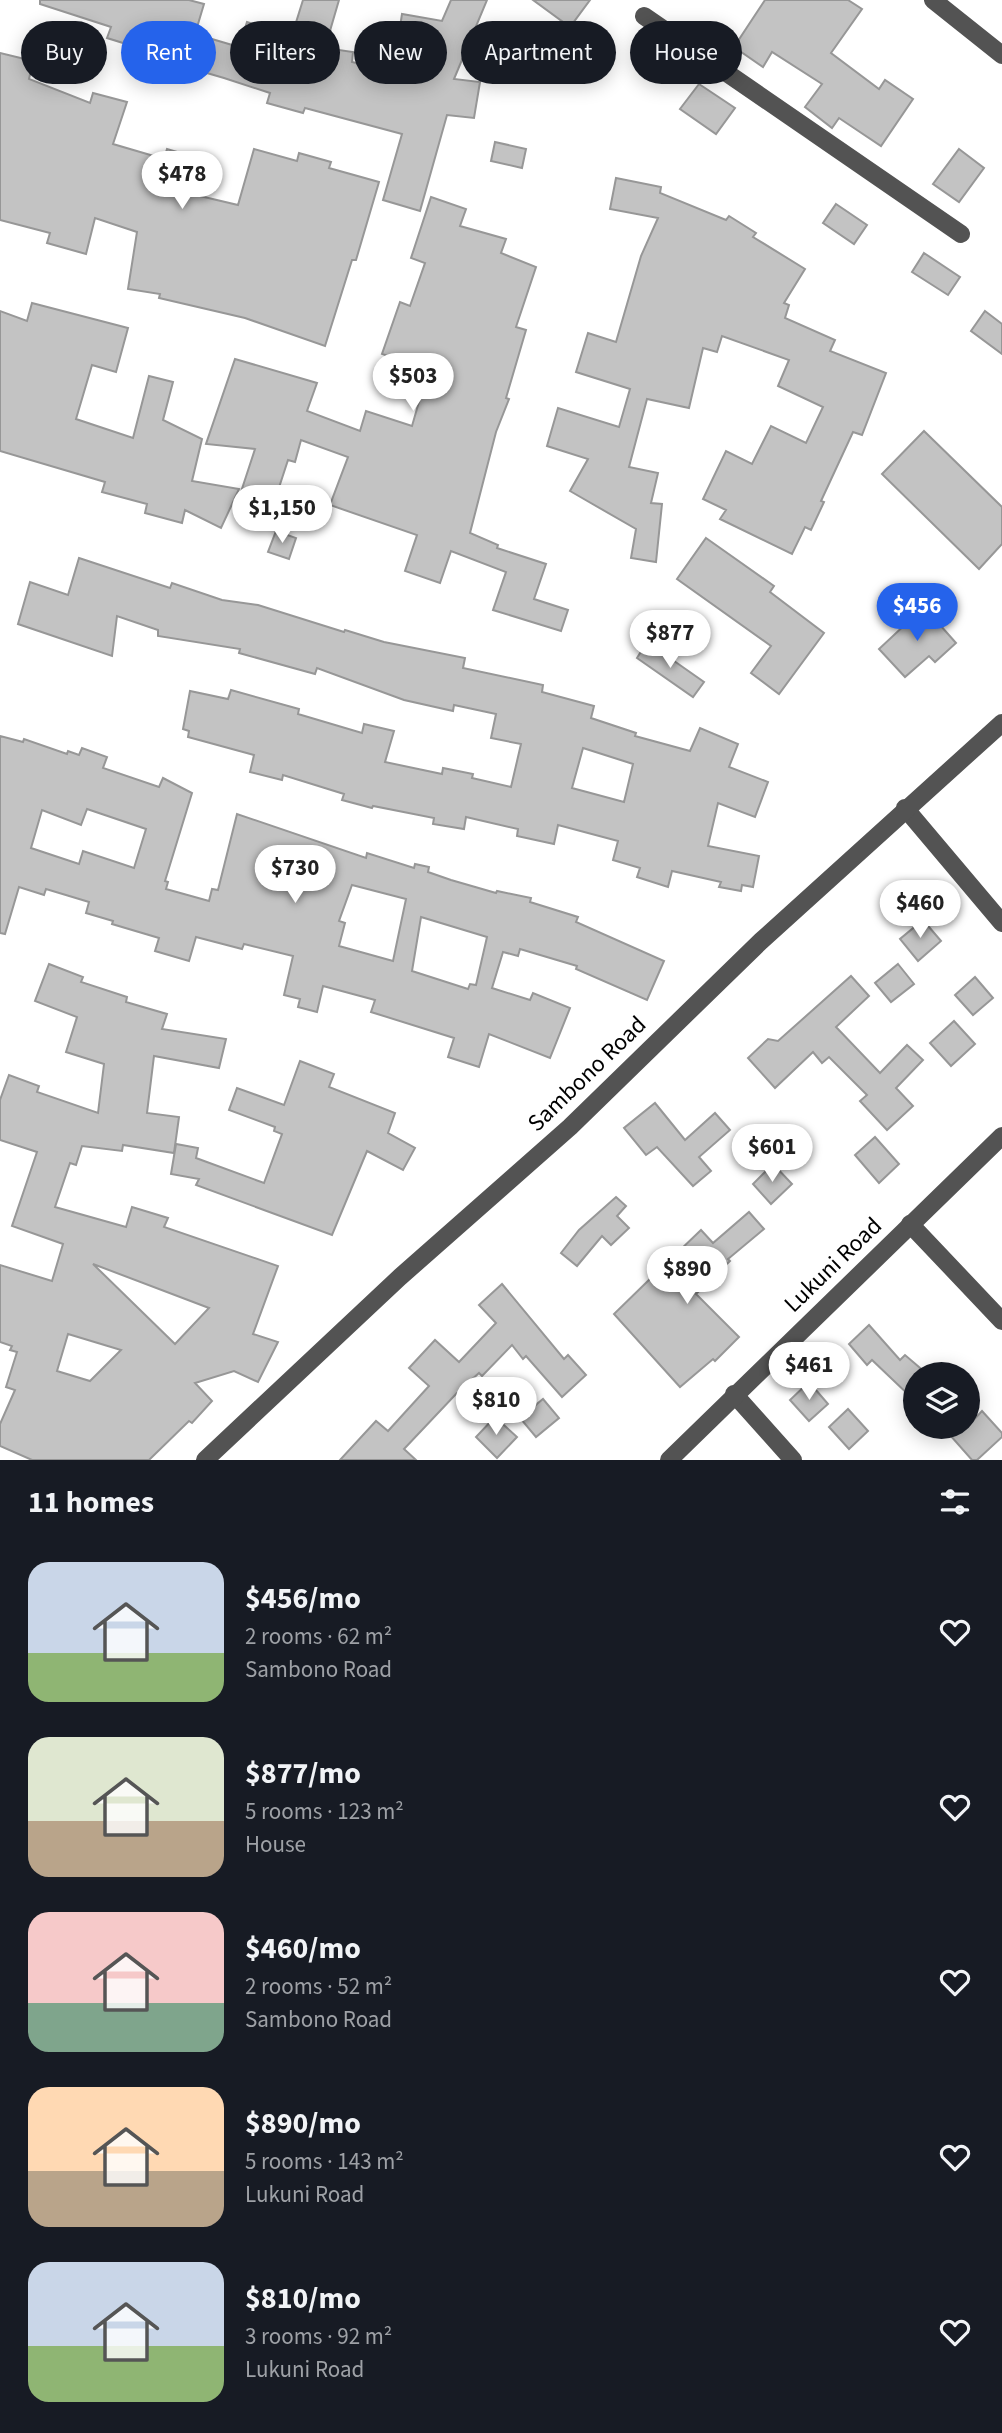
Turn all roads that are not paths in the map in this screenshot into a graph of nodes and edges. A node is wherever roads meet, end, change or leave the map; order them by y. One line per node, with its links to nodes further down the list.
1 (933, 0): 3 (street)
2 (644, 16): 4 (street)
3 (1002, 55)
4 (961, 234)
5 (1002, 723): 6 (street, Sambono Road)
6 (905, 808): 7 (street); 12 (street, Sambono Road)
7 (1002, 923)
8 (1002, 1136): 9 (street, Lukuni Road)
9 (910, 1224): 10 (street); 11 (street, Lukuni Road)
10 (1002, 1321)
11 (734, 1394): 13 (street, Lukuni Road); 14 (street)
12 (205, 1460)
13 (669, 1460)
14 (793, 1460)

